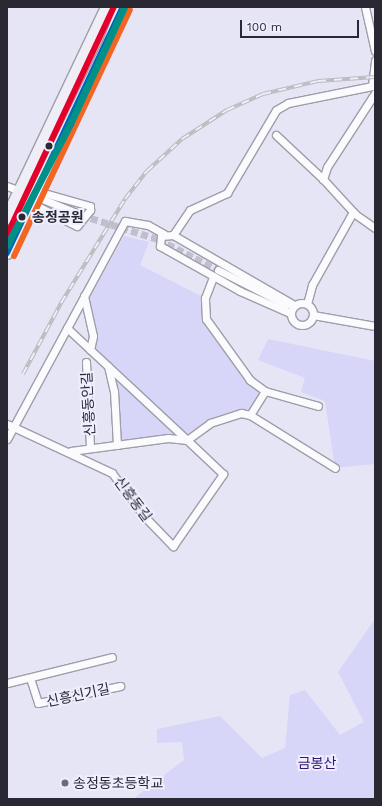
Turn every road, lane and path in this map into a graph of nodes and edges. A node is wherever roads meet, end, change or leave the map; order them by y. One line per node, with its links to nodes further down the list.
1 (107, 7): 11 (main road)
2 (123, 7): 12 (main road)
3 (365, 7): 4 (street)
4 (375, 51)
5 (375, 60): 6 (street)
6 (374, 87): 18 (street)
7 (375, 93): 9 (street)
8 (276, 135): 9 (street)
9 (323, 179): 13 (street)
10 (7, 186): 11 (street)
11 (20, 191): 15 (main road)
12 (34, 197): 12 (street); 14 (street); 19 (main road)
13 (353, 212): 16 (street); 23 (street)
14 (81, 215)
15 (7, 218)
16 (375, 228)
17 (164, 234): 18 (street); 21 (street); 22 (street)
18 (173, 235): 24 (street)
19 (7, 252)
20 (218, 270): 24 (street)
21 (213, 277): 24 (street); 31 (street)
22 (84, 296): 27 (street); 28 (street)
23 (307, 304): 24 (street); 25 (street)
24 (292, 309): 25 (street)
25 (313, 315): 26 (street)
26 (375, 326)
27 (67, 328): 28 (street); 34 (street)
28 (90, 350): 30 (street)
29 (86, 362): 38 (street, 신흥동안길)
30 (108, 366): 36 (street); 37 (street, 신흥동안길)
31 (265, 391): 32 (street); 33 (street)
32 (318, 406)
33 (250, 415): 36 (street); 40 (street)
34 (10, 425): 35 (street); 39 (street, 신흥동길)
35 (7, 439)
36 (187, 440): 37 (street, 신흥동안길); 39 (street, 신흥동길)
37 (117, 444): 38 (street, 신흥동안길)
38 (90, 446): 39 (street, 신흥동안길)
39 (71, 451)
40 (335, 468)
41 (112, 657): 42 (street, 신흥신기길)
42 (30, 678): 43 (street, 신흥신기길); 44 (street, 신흥신기길)
43 (7, 683)
44 (120, 686)

